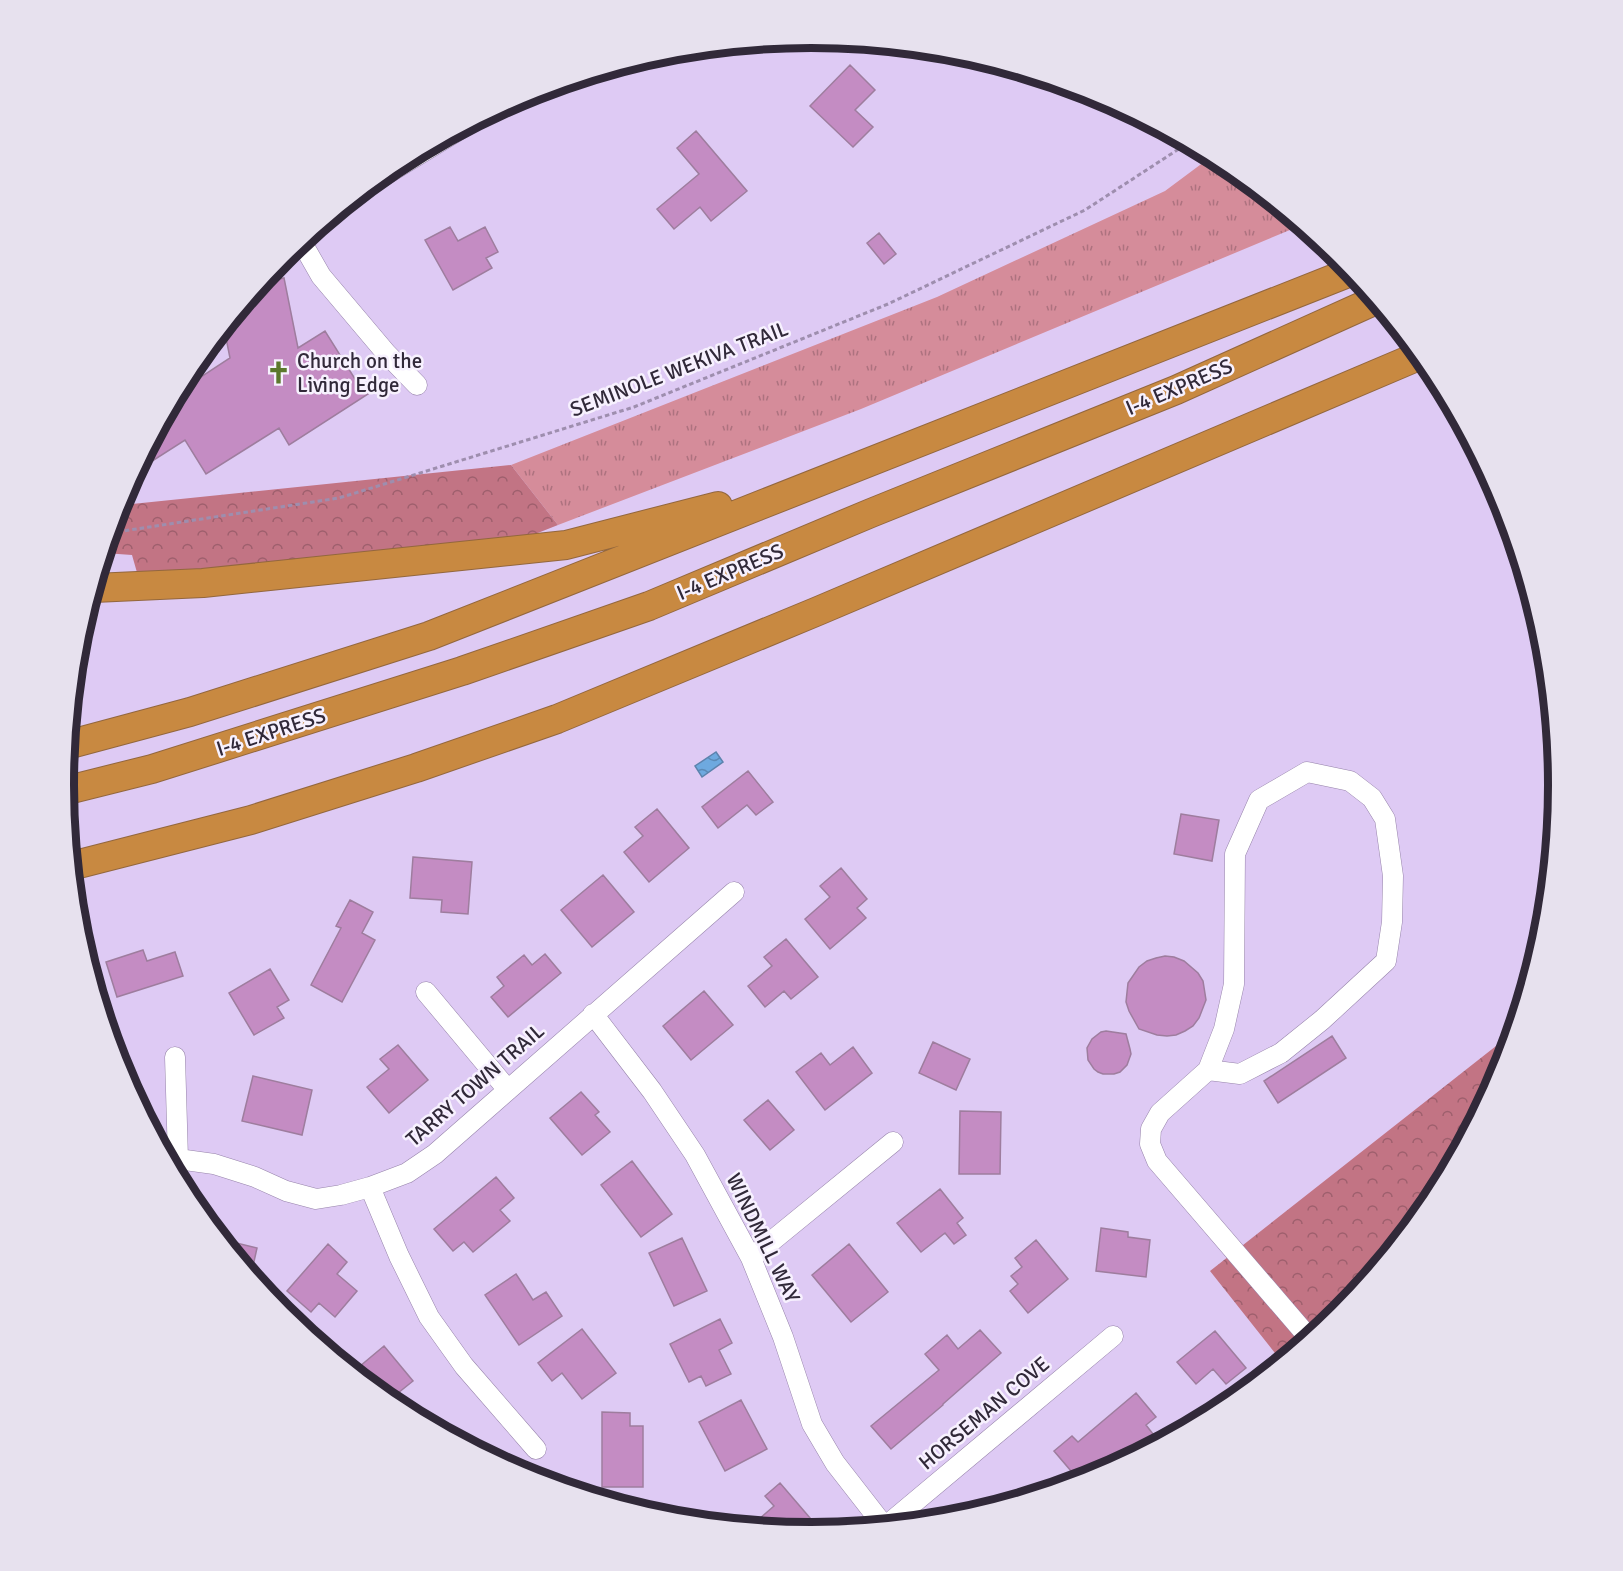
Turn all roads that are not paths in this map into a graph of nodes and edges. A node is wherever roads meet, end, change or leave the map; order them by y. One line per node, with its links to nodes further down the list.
1 (306, 249): 5 (street)
2 (1343, 275): 6 (highway)
3 (1369, 303): 9 (highway, I-4 EXPRESS)
4 (1413, 359): 10 (highway)
5 (417, 385)
6 (978, 420): 7 (highway); 8 (highway)
7 (101, 588)
8 (76, 743)
9 (74, 788)
10 (79, 864)
11 (734, 892): 13 (street, TARRY TOWN TRAIL)
12 (426, 992): 16 (street)
13 (593, 1014): 16 (street, TARRY TOWN TRAIL); 21 (street, WINDMILL WAY)
14 (175, 1057): 18 (street)
15 (1208, 1070): 15 (street); 22 (street)
16 (508, 1090): 20 (street, TARRY TOWN TRAIL)
17 (893, 1142): 21 (street)
18 (173, 1154)
19 (177, 1160): 20 (street, TARRY TOWN TRAIL)
20 (370, 1187): 24 (street)
21 (751, 1258): 26 (street, WINDMILL WAY)
22 (1305, 1333)
23 (1113, 1336): 25 (street, HORSEMAN COVE)
24 (536, 1449)
25 (894, 1518)
26 (880, 1519)

